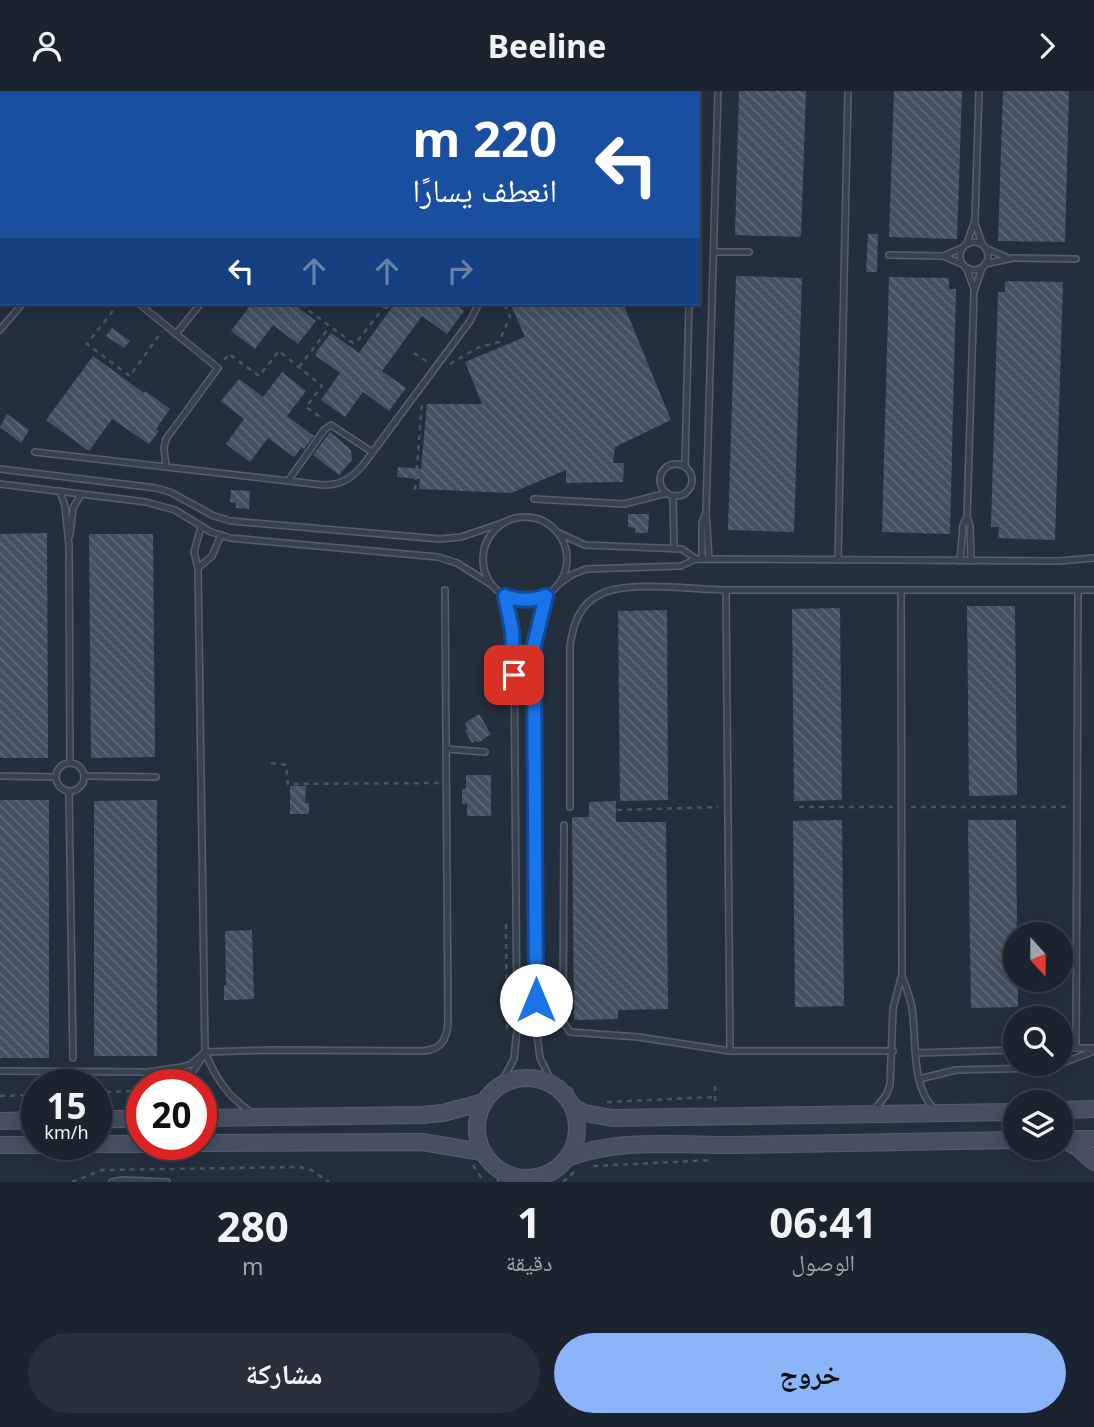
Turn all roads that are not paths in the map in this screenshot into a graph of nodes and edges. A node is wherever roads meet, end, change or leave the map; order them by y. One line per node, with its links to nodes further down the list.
1 (718, 91): 7 (lane)
2 (848, 91): 43 (lane)
3 (979, 91): 4 (lane)
4 (975, 220): 5 (lane); 6 (lane)
5 (965, 246): 6 (lane); 10 (lane); 13 (lane)
6 (984, 246): 11 (lane); 14 (lane)
7 (714, 252): 8 (lane); 42 (lane)
8 (750, 252)
9 (889, 255): 10 (lane)
10 (943, 256): 13 (lane)
11 (1013, 258): 12 (lane); 14 (lane)
12 (1076, 259)
13 (964, 266): 14 (lane); 15 (lane)
14 (983, 266): 15 (lane)
15 (974, 292): 34 (lane)
16 (21, 305): 21 (lane)
17 (140, 305): 22 (lane)
18 (199, 305): 22 (lane)
19 (478, 305): 24 (lane)
20 (689, 305): 26 (lane)
21 (0, 330)
22 (176, 334): 25 (lane)
23 (35, 452): 25 (lane)
24 (372, 452): 28 (lane); 28 (lane)
25 (166, 466): 28 (lane)
26 (685, 466): 32 (lane); 32 (lane)
27 (0, 469): 35 (lane)
28 (288, 481)
29 (0, 484): 30 (lane)
30 (60, 491): 31 (lane); 39 (lane)
31 (80, 494): 36 (lane); 39 (lane)
32 (670, 495): 33 (lane); 40 (lane)
33 (534, 499)
34 (967, 517): 44 (lane); 45 (lane)
35 (502, 523): 37 (lane); 48 (lane)
36 (201, 527): 38 (lane); 46 (lane)
37 (559, 533): 40 (lane); 47 (lane)
38 (221, 535): 46 (lane); 48 (lane)
39 (69, 545): 58 (lane)
40 (674, 549): 42 (lane)
41 (1094, 558): 45 (lane)
42 (703, 559): 43 (lane); 47 (lane)
43 (838, 560): 44 (lane)
44 (960, 561): 45 (lane)
45 (971, 561)
46 (198, 568): 72 (lane)
47 (559, 584): 55 (lane)
48 (492, 585): 54 (lane)
49 (445, 590): 56 (lane)
50 (726, 590): 51 (lane); 64 (lane); 70 (lane)
51 (901, 590): 52 (lane); 66 (lane)
52 (1078, 590): 53 (lane); 67 (lane)
53 (1094, 590)
54 (505, 596): 55 (lane); 83 (lane)
55 (546, 596): 82 (lane)
56 (446, 749): 57 (lane); 72 (lane)
57 (485, 752)
58 (70, 763): 60 (lane); 61 (lane)
59 (0, 776): 61 (lane)
60 (85, 776): 62 (lane); 63 (lane)
61 (55, 777): 63 (lane)
62 (156, 777)
63 (69, 792): 74 (lane)
64 (570, 807)
65 (564, 825): 70 (lane)
66 (902, 974): 71 (lane); 73 (lane)
67 (1076, 1048): 68 (lane)
68 (1094, 1049): 75 (lane)
69 (1003, 1050): 73 (lane)
70 (730, 1051): 71 (lane)
71 (892, 1051): 90 (lane)
72 (205, 1052): 76 (lane); 77 (lane); 92 (lane)
73 (916, 1052): 81 (lane)
74 (73, 1058)
75 (1073, 1058)
76 (168, 1069)
77 (195, 1069)
78 (1003, 1069): 81 (lane)
79 (0, 1071): 80 (lane)
80 (126, 1072)
81 (919, 1079): 89 (lane)
82 (556, 1081): 83 (street); 84 (street)
83 (500, 1086): 85 (street)
84 (575, 1100): 90 (street); 103 (street)
85 (484, 1102): 92 (street); 102 (street)
86 (1094, 1109): 87 (street)
87 (1073, 1110)
88 (1003, 1112): 89 (street)
89 (940, 1114): 90 (street)
90 (867, 1116)
91 (217, 1118): 92 (street)
92 (259, 1118)
93 (21, 1120): 94 (street)
94 (0, 1121)
95 (1094, 1139): 97 (street)
96 (1003, 1140): 103 (street)
97 (1073, 1140)
98 (217, 1143): 102 (street)
99 (0, 1145): 100 (street)
100 (21, 1145)
101 (1073, 1145): 104 (street)
102 (482, 1152): 105 (street)
103 (567, 1158): 106 (street)
104 (1094, 1162)
105 (503, 1177): 106 (street)
106 (545, 1178)
107 (112, 1182): 108 (lane)
108 (167, 1182)

